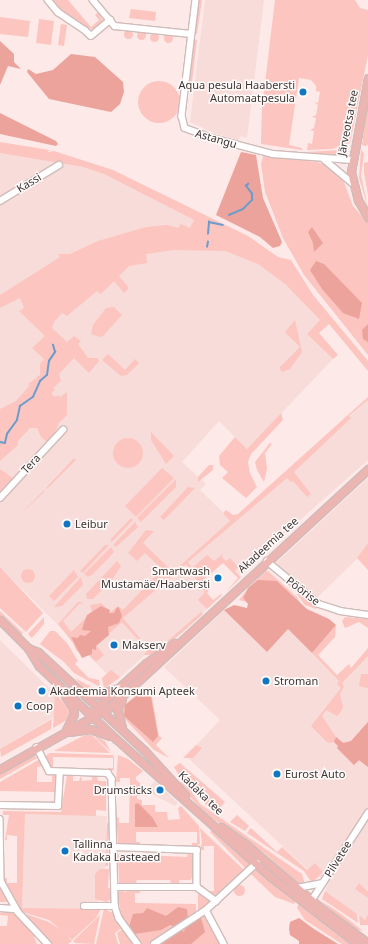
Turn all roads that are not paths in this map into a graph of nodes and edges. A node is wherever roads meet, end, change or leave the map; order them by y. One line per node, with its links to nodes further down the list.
1 (48, 0): 4 (street)
2 (93, 0): 4 (street)
3 (196, 0): 5 (street, Astangu)
4 (110, 20): 5 (street)
5 (191, 34): 7 (street, Astangu)
6 (368, 78): 8 (main road, Järveotsa tee)
7 (323, 159): 8 (street, Astangu); 10 (street)
8 (352, 160): 10 (main road, Järveotsa tee)
9 (58, 165): 11 (street, Kassi)
10 (352, 182): 12 (main road, Järveotsa tee)
11 (0, 201)
12 (368, 217)
13 (63, 430): 15 (street, Tera)
14 (368, 469): 16 (main road, Akadeemia tee)
15 (0, 498)
16 (267, 561): 17 (street, Pöörise); 19 (main road, Akadeemia tee)
17 (368, 615)
18 (0, 620): 20 (main road, Kadaka tee)
19 (184, 637): 24 (main road, Akadeemia tee); 26 (main road, Akadeemia tee)
20 (28, 648): 21 (main road, Kadaka tee); 22 (main road, Kadaka tee)
21 (51, 664): 22 (main road); 25 (main road, Kadaka tee)
22 (39, 666): 23 (main road, Kadaka tee)
23 (56, 684): 28 (main road, Kadaka tee); 30 (main road)
24 (123, 685): 25 (main road); 27 (main road, Akadeemia tee)
25 (81, 692): 27 (main road, Kadaka tee)
26 (124, 695): 27 (main road, Akadeemia tee); 29 (main road)
27 (100, 710): 28 (main road, Akadeemia tee); 29 (main road, Kadaka tee)
28 (92, 715): 30 (main road, Akadeemia tee); 31 (main road, Kadaka tee)
29 (124, 733): 40 (main road, Kadaka tee)
30 (63, 734): 31 (main road); 32 (main road, Akadeemia tee)
31 (116, 739): 41 (main road, Kadaka tee)
32 (37, 747): 33 (main road, Akadeemia tee); 34 (street)
33 (0, 768)
34 (60, 773): 35 (street); 39 (street)
35 (0, 805)
36 (368, 813): 42 (street, Pilvetee)
37 (0, 819): 38 (street)
38 (0, 840): 51 (street)
39 (114, 848): 43 (street); 44 (street)
40 (264, 860): 41 (main road); 45 (main road, Kadaka tee)
41 (257, 863): 46 (street); 47 (main road, Kadaka tee)
42 (323, 883): 45 (street); 47 (street, Pilvetee)
43 (115, 886): 44 (street); 49 (street)
44 (197, 887): 46 (street)
45 (297, 888): 47 (main road, Kadaka tee)
46 (216, 901): 52 (street)
47 (310, 904): 53 (main road, Kadaka tee)
48 (84, 906): 49 (street)
49 (115, 906): 55 (street)
50 (0, 908): 51 (street)
51 (16, 908): 54 (street)
52 (206, 910): 56 (street); 57 (street)
53 (360, 942)
54 (48, 944)
55 (138, 944)
56 (154, 944)
57 (224, 944)

